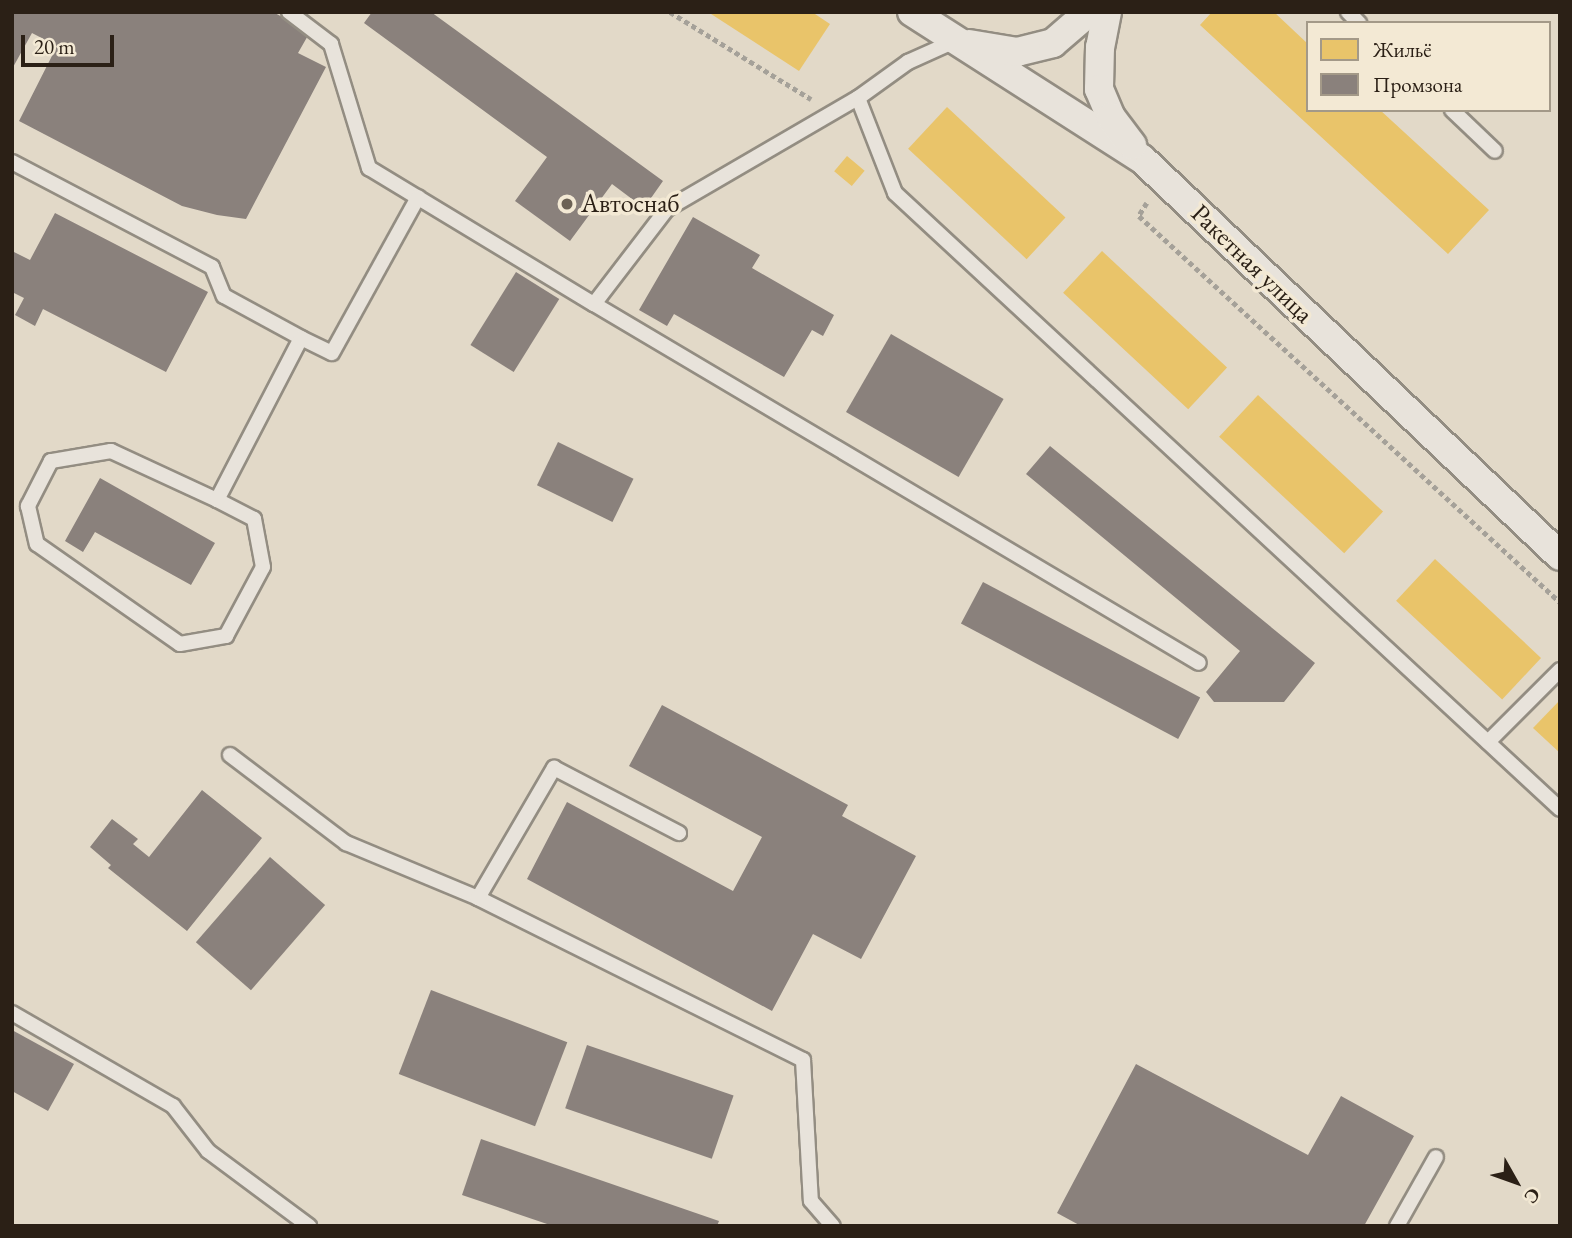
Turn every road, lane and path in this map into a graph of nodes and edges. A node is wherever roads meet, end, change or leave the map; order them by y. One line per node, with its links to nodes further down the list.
1 (289, 12): 13 (lane)
2 (670, 12): 9 (path)
3 (912, 12): 6 (street, Ракетная улица)
4 (1088, 12): 6 (street)
5 (1107, 12): 12 (street)
6 (956, 41): 7 (lane); 12 (street, Ракетная улица)
7 (858, 99): 9 (lane); 21 (lane)
8 (1454, 112): 10 (lane)
9 (832, 113): 14 (lane)
10 (1495, 151)
11 (12, 162): 15 (lane)
12 (1152, 168): 17 (street, Ракетная улица); 18 (path)
13 (418, 197): 14 (lane); 15 (lane)
14 (594, 304): 19 (lane)
15 (301, 338): 16 (lane)
16 (216, 500): 16 (lane)
17 (1560, 556)
18 (1560, 602)
19 (1199, 663)
20 (1560, 670): 21 (lane)
21 (1488, 742): 23 (lane)
22 (230, 755): 25 (lane)
23 (1560, 809)
24 (679, 833): 25 (lane)
25 (478, 898): 29 (lane)
26 (12, 1013): 28 (lane)
27 (1436, 1157): 30 (lane)
28 (309, 1226)
29 (833, 1226)
30 (1397, 1226)

